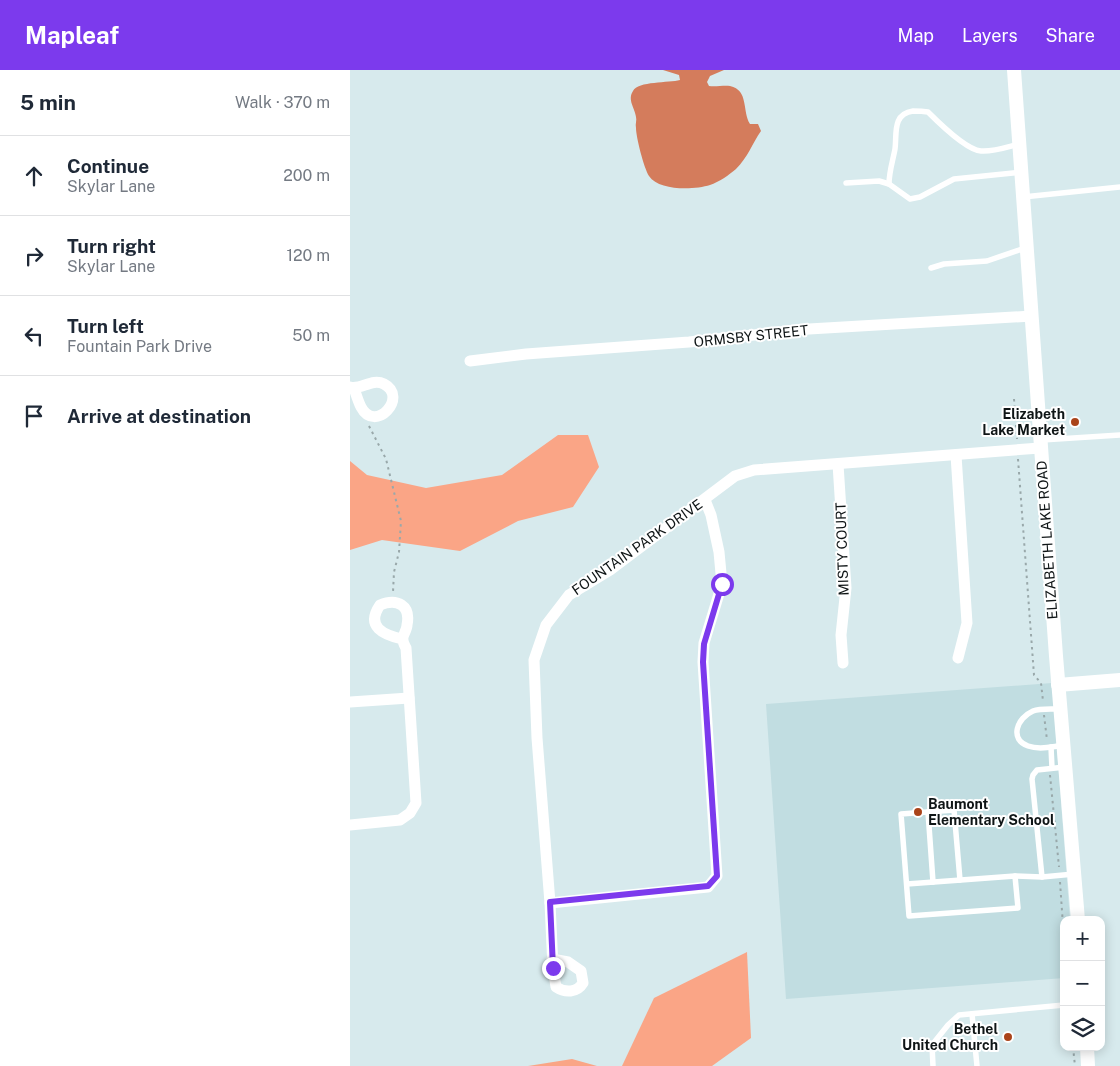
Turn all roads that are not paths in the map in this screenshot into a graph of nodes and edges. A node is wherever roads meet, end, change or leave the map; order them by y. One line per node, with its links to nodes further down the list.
1 (1014, 70): 2 (street, ELIZABETH LAKE ROAD)
2 (1019, 144): 3 (street, ELIZABETH LAKE ROAD); 5 (lane)
3 (1022, 172): 5 (lane); 7 (street, ELIZABETH LAKE ROAD)
4 (846, 183): 5 (lane)
5 (889, 184)
6 (1120, 186): 7 (lane)
7 (1023, 197): 8 (street, ELIZABETH LAKE ROAD)
8 (1027, 248): 9 (lane); 10 (street, ELIZABETH LAKE ROAD)
9 (931, 268)
10 (1032, 316): 11 (street, ORMSBY STREET); 14 (street, ELIZABETH LAKE ROAD)
11 (470, 360)
12 (352, 387): 12 (street)
13 (1120, 435): 14 (lane)
14 (1040, 444): 15 (street, FOUNTAIN PARK DRIVE); 22 (street, ELIZABETH LAKE ROAD)
15 (956, 455): 16 (street, FOUNTAIN PARK DRIVE); 19 (street)
16 (838, 464): 17 (street, FOUNTAIN PARK DRIVE); 20 (street, MISTY COURT)
17 (704, 500): 36 (street, FOUNTAIN PARK DRIVE); 36 (street)
18 (402, 639): 18 (street); 23 (street)
19 (958, 658)
20 (843, 663)
21 (1120, 680): 22 (street)
22 (1058, 685): 25 (street, ELIZABETH LAKE ROAD)
23 (409, 698): 24 (street); 29 (street)
24 (350, 702)
25 (1060, 709): 26 (street, ELIZABETH LAKE ROAD); 26 (lane)
26 (1054, 747): 27 (street, ELIZABETH LAKE ROAD)
27 (1055, 768): 30 (street, ELIZABETH LAKE ROAD); 32 (lane)
28 (928, 812): 33 (lane); 34 (lane); 35 (lane)
29 (350, 825)
30 (1074, 874): 32 (lane); 37 (street, ELIZABETH LAKE ROAD)
31 (1015, 876): 32 (lane); 33 (lane); 35 (lane)
32 (1042, 877)
33 (960, 880): 34 (lane)
34 (933, 882): 35 (lane)
35 (907, 884)
36 (550, 902): 38 (street, FOUNTAIN PARK DRIVE)
37 (1078, 916)
38 (552, 959)
39 (1060, 1005): 40 (lane)
40 (972, 1014): 42 (lane); 43 (lane)
41 (1087, 1051): 44 (street)
42 (933, 1066)
43 (977, 1066)
44 (1088, 1066)

